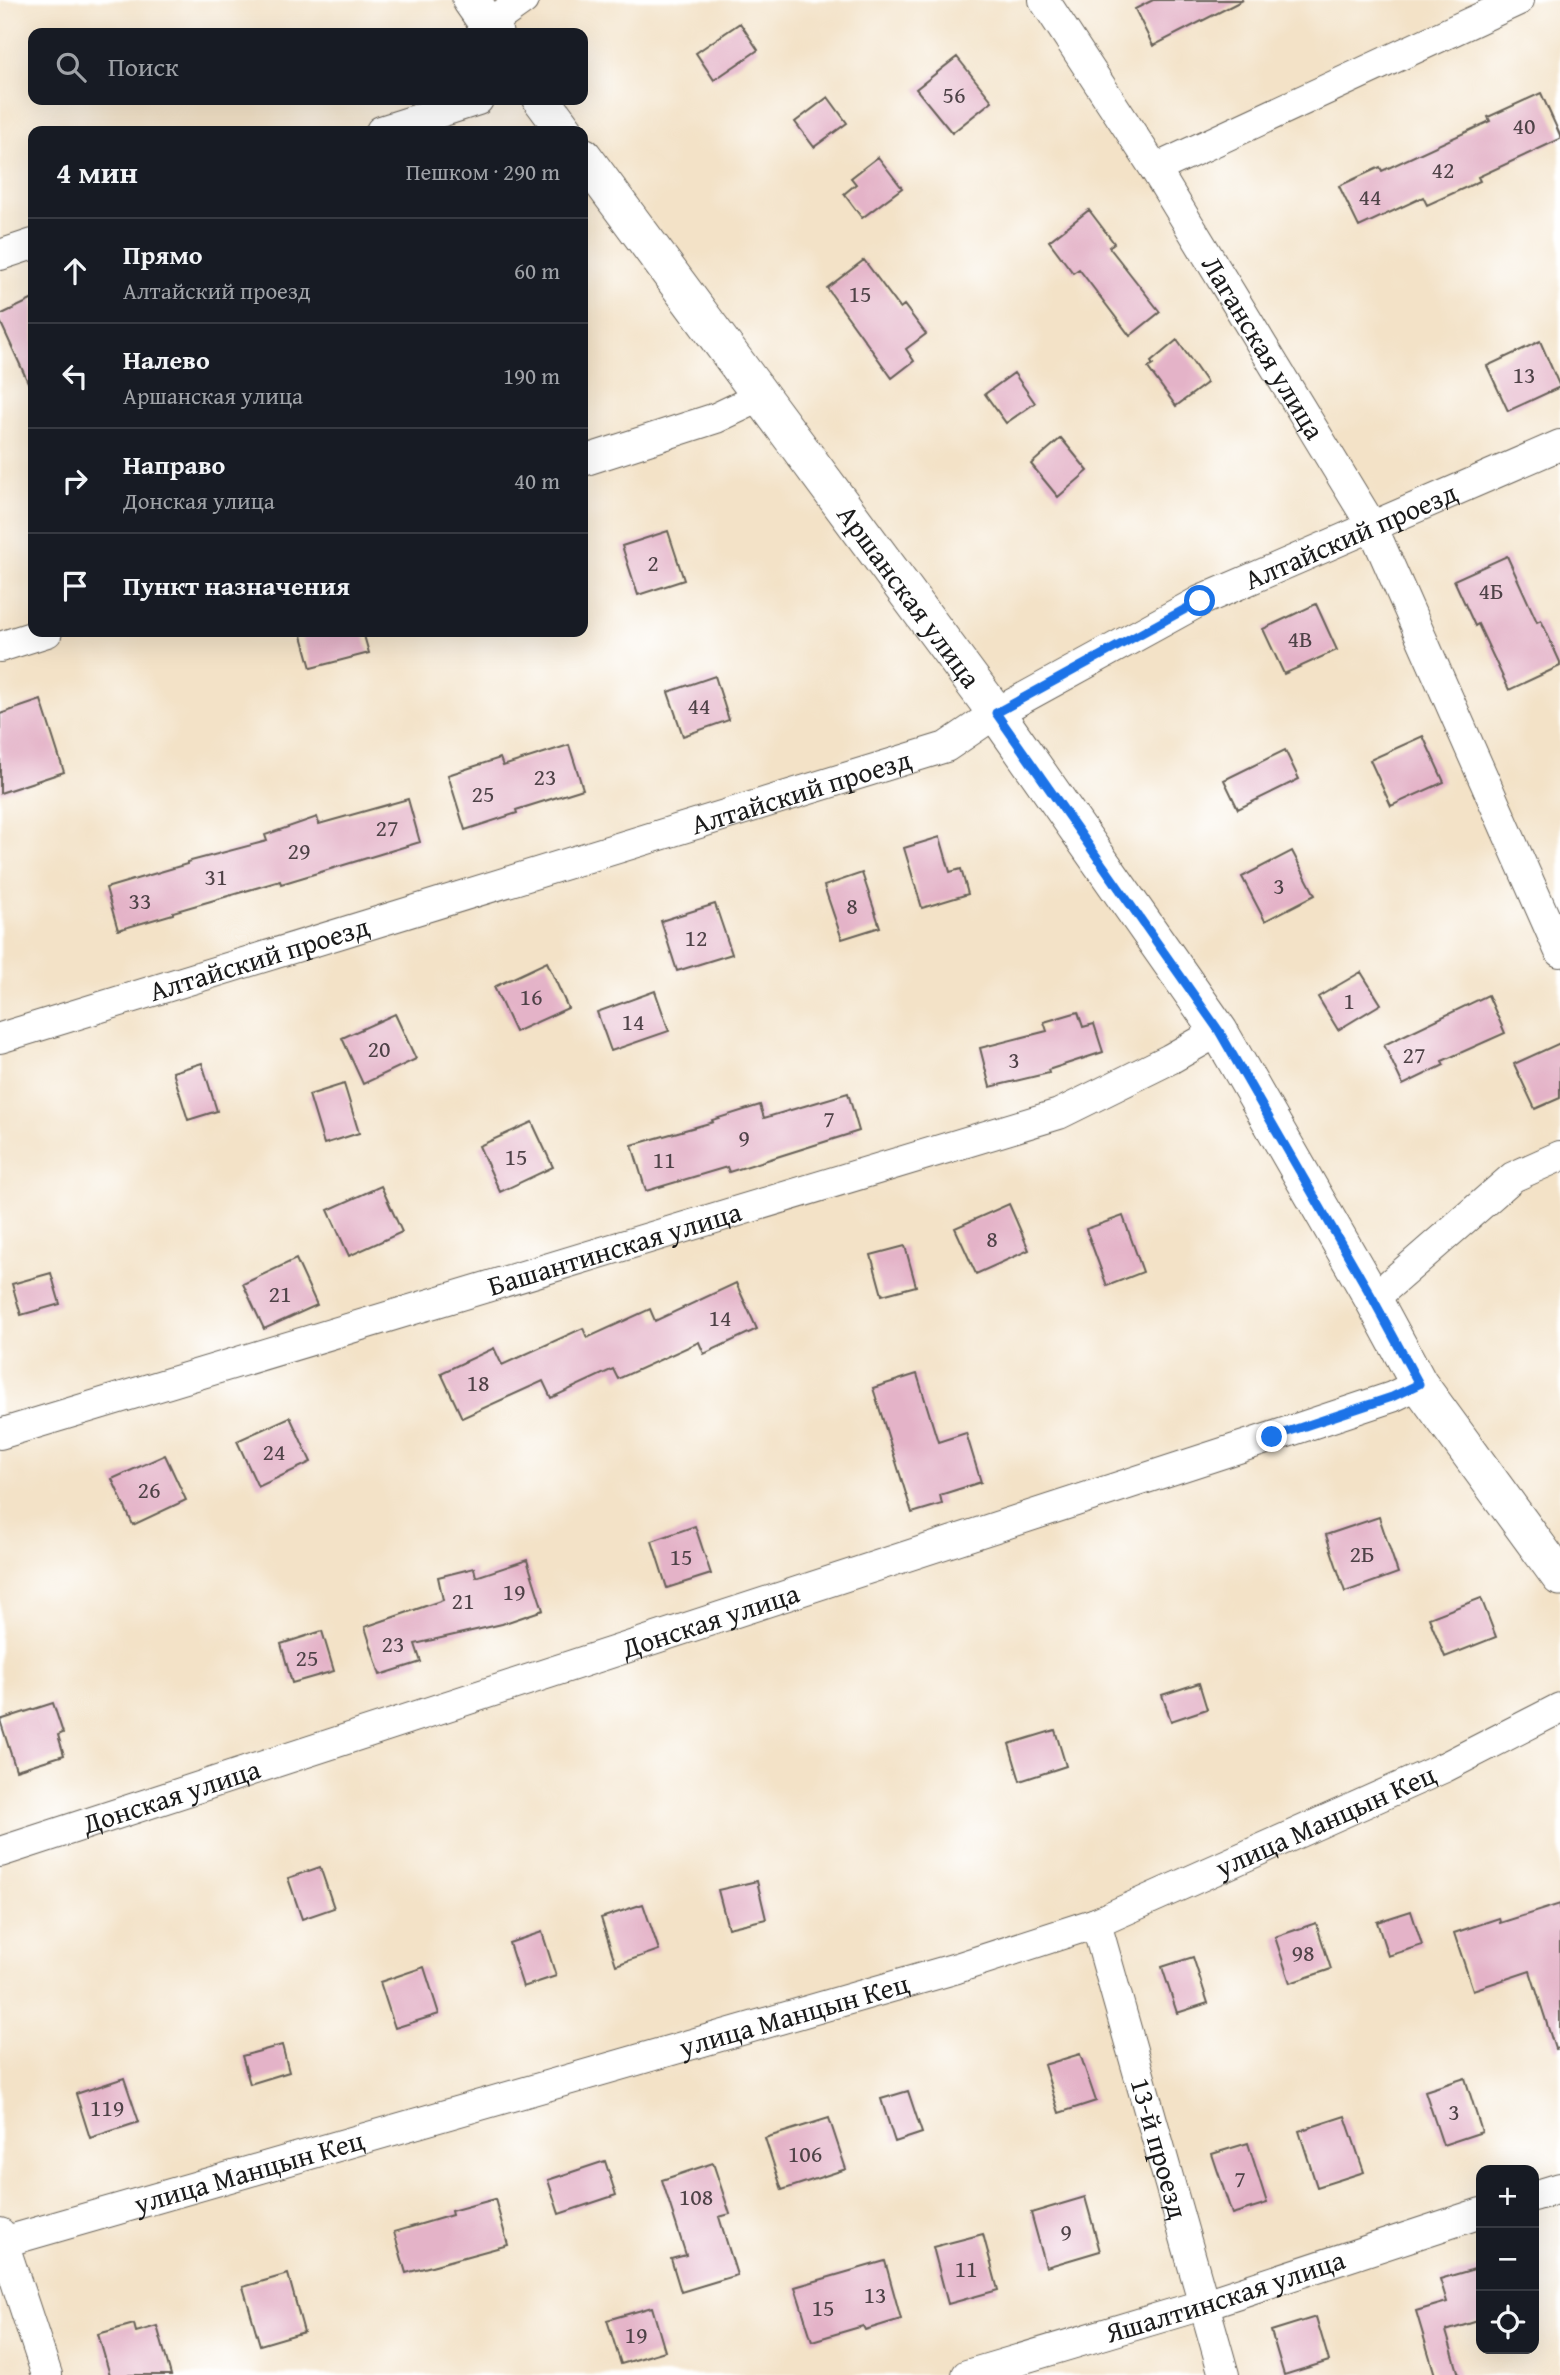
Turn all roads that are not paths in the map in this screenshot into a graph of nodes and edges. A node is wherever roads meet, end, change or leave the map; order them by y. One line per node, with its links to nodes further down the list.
1 (523, 0): 4 (street)
2 (1044, 0): 10 (street, Лаганская улица)
3 (1519, 0): 10 (street)
4 (484, 19)
5 (462, 105): 7 (street)
6 (545, 105): 8 (street)
7 (397, 126)
8 (561, 126)
9 (588, 163): 13 (street, Аршанская улица)
10 (1154, 169): 16 (street, Лаганская улица)
11 (28, 246): 12 (street)
12 (0, 255)
13 (760, 397): 15 (street); 19 (street, Аршанская улица)
14 (1560, 444): 16 (street, Алтайский проезд)
15 (588, 459)
16 (1371, 526): 19 (street, Алтайский проезд); 20 (street, Лаганская улица)
17 (31, 637): 18 (street)
18 (0, 647)
19 (996, 713): 21 (street, Аршанская улица); 22 (street, Алтайский проезд)
20 (1560, 952)
21 (1219, 1031): 24 (street, Аршанская улица); 26 (street, Башантинская улица)
22 (0, 1038)
23 (1560, 1156): 24 (street)
24 (1373, 1299): 25 (street, Аршанская улица)
25 (1419, 1384): 27 (street, Аршанская улица); 29 (street, Донская улица)
26 (0, 1434)
27 (1560, 1577)
28 (1560, 1709): 30 (street, улица Манцын Кец)
29 (0, 1852)
30 (1096, 1923): 34 (street, улица Манцын Кец); 35 (street, 13-й проезд)
31 (1560, 2188): 32 (street)
32 (1539, 2194)
33 (1476, 2215): 35 (street, Яшалтинская улица)
34 (1, 2240): 36 (street)
35 (1202, 2305): 37 (street, Яшалтинская улица); 38 (street, 13-й проезд)
36 (47, 2375)
37 (967, 2375)
38 (1224, 2375)

